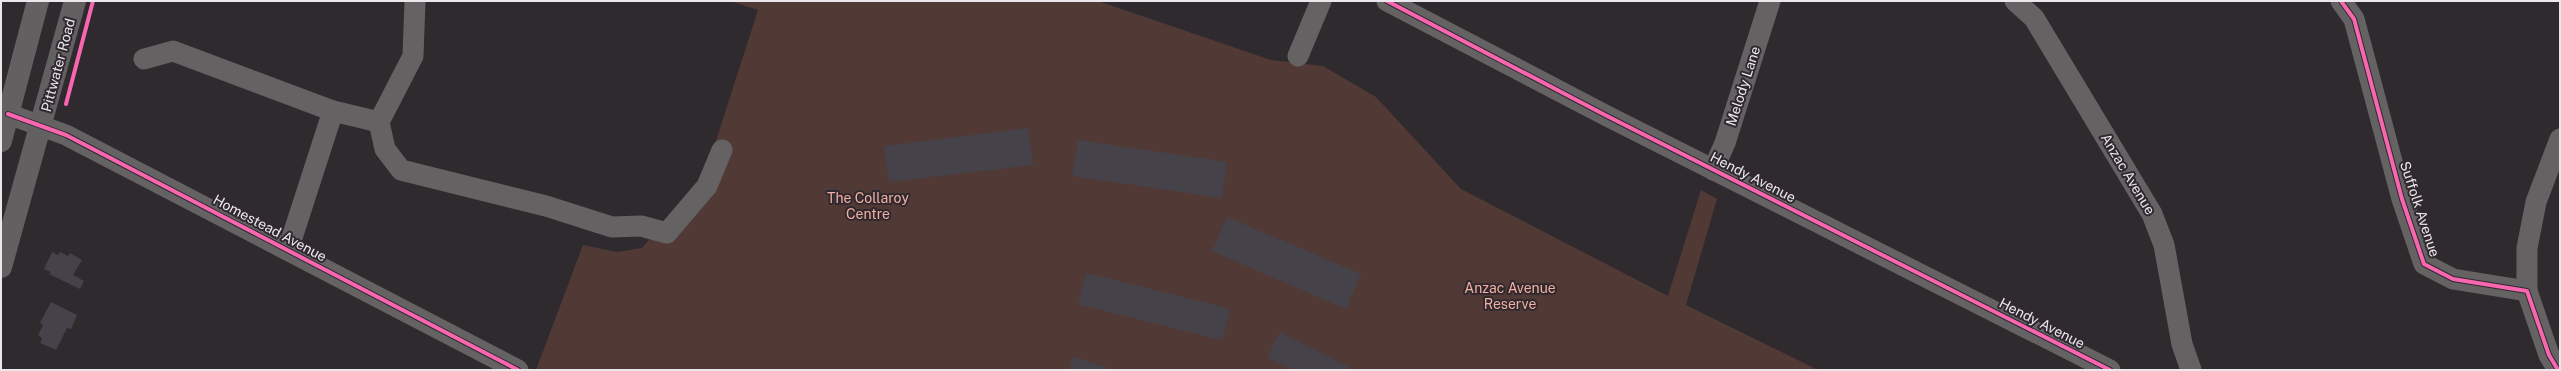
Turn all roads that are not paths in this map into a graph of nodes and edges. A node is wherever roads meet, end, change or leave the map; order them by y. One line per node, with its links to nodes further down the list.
1 (38, 1): 12 (highway)
2 (75, 1): 14 (highway, Pittwater Road)
3 (415, 1): 13 (street)
4 (1321, 1): 9 (street)
5 (1387, 1): 18 (street, Hendy Avenue)
6 (1770, 1): 18 (street, Melody Lane)
7 (2015, 1): 24 (street, Anzac Avenue)
8 (2341, 1): 21 (street, Suffolk Avenue)
9 (1298, 56)
10 (144, 60): 11 (street)
11 (333, 111): 13 (street); 19 (street)
12 (8, 114): 14 (street, Homestead Avenue); 16 (highway)
13 (379, 122): 17 (street)
14 (41, 124): 19 (street, Homestead Avenue); 20 (highway, Pittwater Road)
15 (2560, 139): 21 (street)
16 (1, 141)
17 (722, 150)
18 (1713, 170): 23 (street, Hendy Avenue)
19 (288, 250): 22 (street, Homestead Avenue)
20 (1, 267)
21 (2528, 291): 25 (street)
22 (518, 370)
23 (2110, 370)
24 (2191, 370)
25 (2558, 370)

